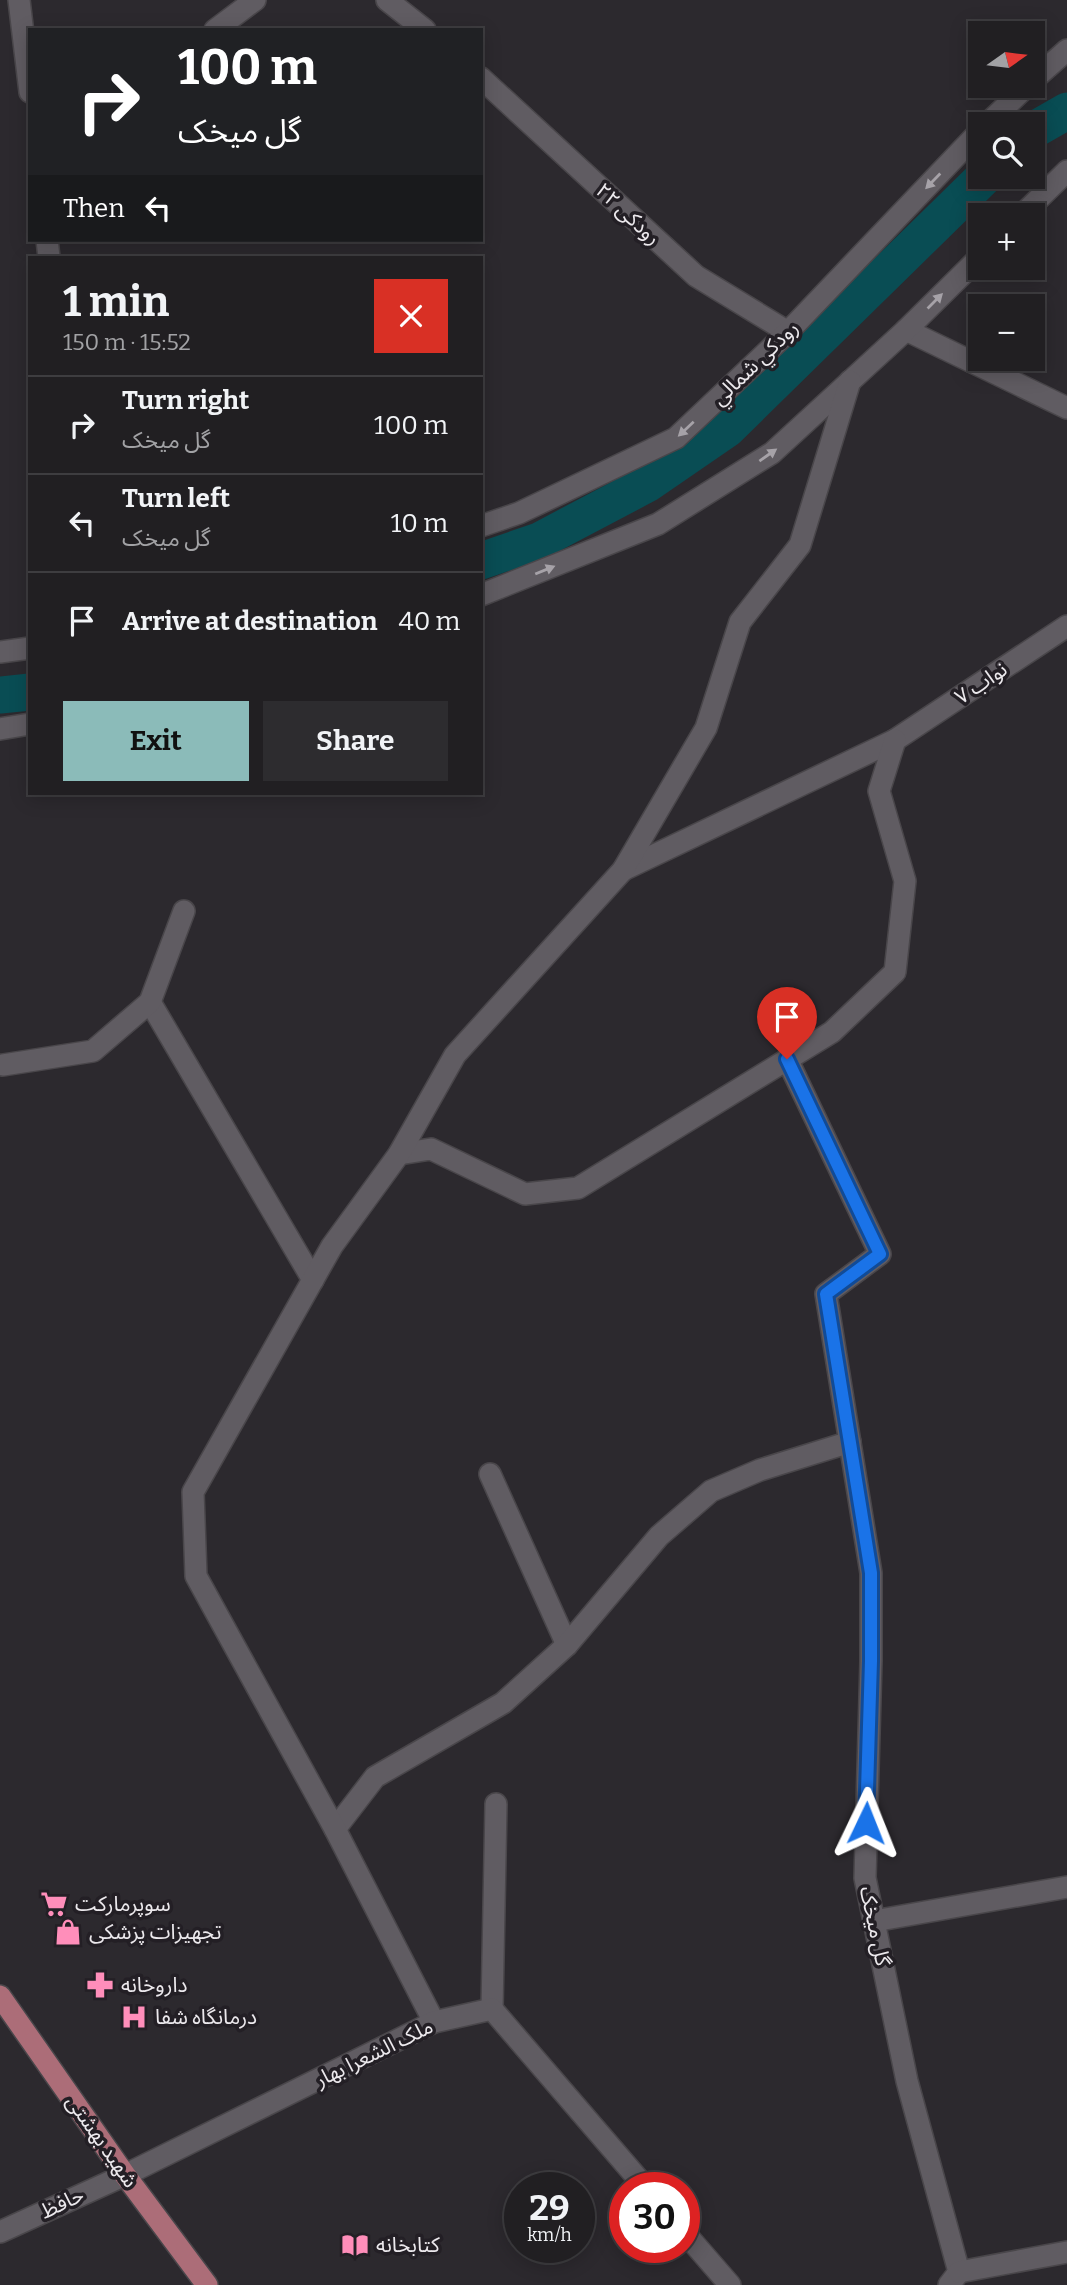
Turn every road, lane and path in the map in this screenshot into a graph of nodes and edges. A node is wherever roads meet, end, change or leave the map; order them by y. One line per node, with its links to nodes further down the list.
1 (19, 0): 8 (street)
2 (256, 0): 4 (street)
3 (387, 0): 5 (street)
4 (218, 28)
5 (422, 28)
6 (1067, 50): 7 (street)
7 (1045, 69)
8 (28, 75)
9 (483, 80): 17 (street, رودکی ۲۲)
10 (1014, 98): 11 (street)
11 (1000, 112)
12 (968, 144): 17 (street, رودکي شمالي, one-way to 17)
13 (1067, 171): 14 (street)
14 (1034, 203)
15 (968, 269): 16 (street, one-way to 15)
16 (905, 330): 18 (street); 19 (street)
17 (788, 332): 20 (street, رودکي شمالي, one-way to 20)
18 (850, 381): 21 (street, one-way to 18); 28 (street)
19 (1067, 408)
20 (483, 525)
21 (483, 595)
22 (1067, 626): 27 (street, نواب ۷)
23 (28, 648): 24 (street)
24 (0, 652)
25 (28, 724): 26 (street)
26 (0, 729)
27 (895, 740): 28 (street, نواب ۷); 31 (street)
28 (623, 870): 33 (street)
29 (184, 911): 30 (street)
30 (150, 1002): 32 (street); 34 (street)
31 (787, 1059): 33 (street); 35 (street, گل میخک)
32 (1, 1061)
33 (399, 1154): 34 (street)
34 (313, 1279): 39 (street)
35 (850, 1442): 37 (street); 41 (street, گل میخک)
36 (490, 1474): 37 (street)
37 (567, 1645): 39 (street)
38 (496, 1804): 43 (street)
39 (335, 1829): 44 (street)
40 (1067, 1887): 41 (street)
41 (874, 1921): 50 (street, گل میخک)
42 (0, 1996): 46 (main road, شهید بهشتی)
43 (492, 2009): 44 (street, ملک الشعرا بهار); 45 (street)
44 (434, 2022): 46 (street, ملک الشعرا بهار)
45 (632, 2172)
46 (125, 2175): 47 (street, حافظ); 51 (main road, شهید بهشتی)
47 (0, 2232)
48 (700, 2250): 52 (street)
49 (1067, 2252): 50 (street)
50 (954, 2278)
51 (206, 2285)
52 (730, 2285)

